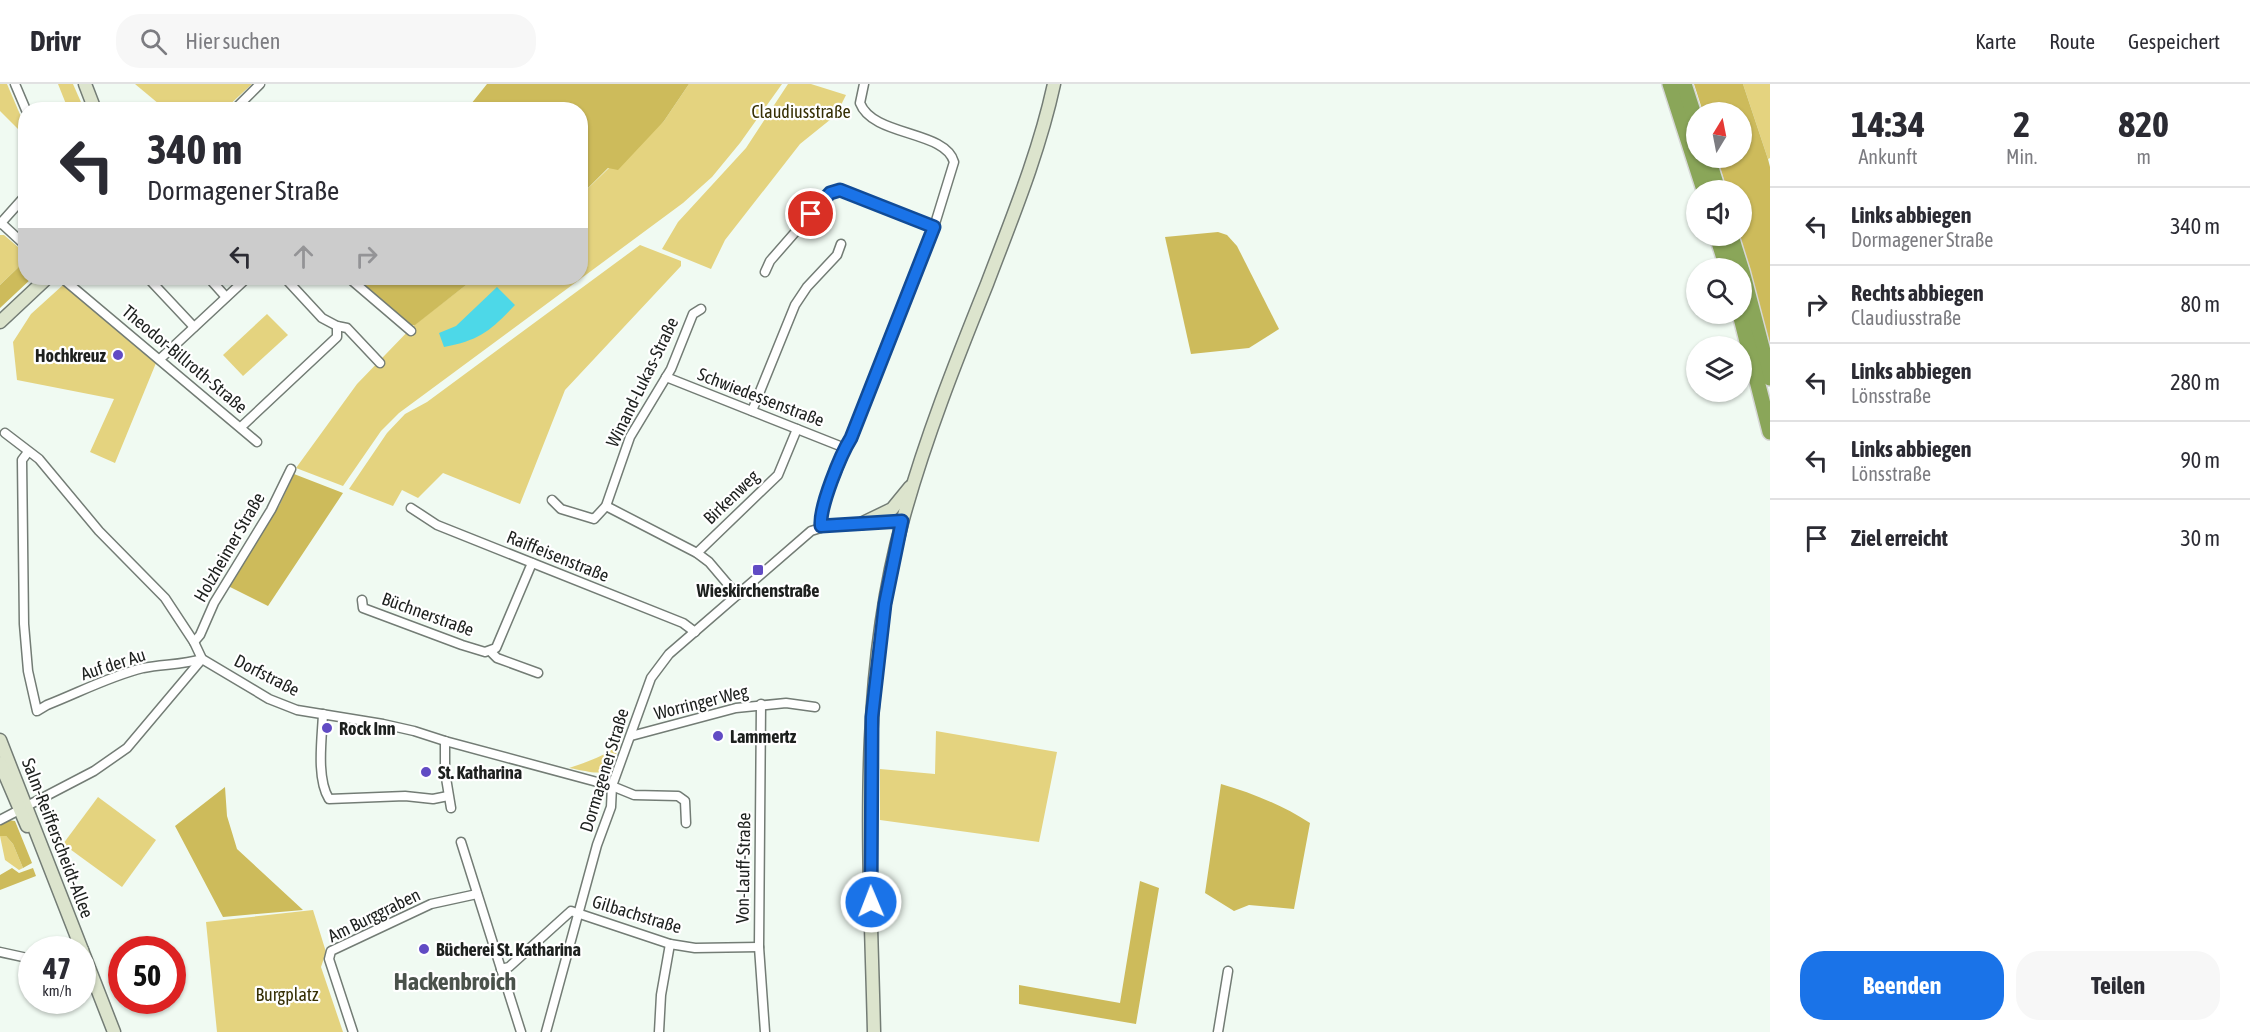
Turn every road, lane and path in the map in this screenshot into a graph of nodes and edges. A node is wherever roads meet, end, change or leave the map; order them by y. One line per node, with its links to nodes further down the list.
1 (15, 84): 8 (street)
2 (85, 84): 9 (main road)
3 (260, 84): 10 (street)
4 (864, 84): 15 (street)
5 (1054, 84): 47 (main road)
6 (1670, 84): 12 (highway)
7 (1684, 84): 11 (highway)
8 (23, 102)
9 (92, 102)
10 (242, 102)
11 (1690, 102)
12 (1701, 180)
13 (18, 204): 14 (street)
14 (0, 223): 16 (street)
15 (934, 227): 18 (street); 44 (street)
16 (18, 239)
17 (841, 244): 38 (street)
18 (765, 272)
19 (40, 285): 29 (main road)
20 (70, 285): 34 (street, Theodor-Billroth-Straße)
21 (155, 285): 32 (street)
22 (215, 285): 26 (street)
23 (239, 285): 26 (street)
24 (291, 285): 31 (street)
25 (357, 285): 33 (street)
26 (226, 297): 32 (street)
27 (701, 309): 36 (street, Winand-Lukas-Straße)
28 (1752, 311): 37 (highway)
29 (0, 322)
30 (1743, 324): 41 (highway)
31 (337, 326): 35 (street); 39 (street)
32 (194, 327): 34 (street)
33 (411, 331)
34 (160, 359): 39 (street, Theodor-Billroth-Straße)
35 (380, 363)
36 (666, 377): 38 (street, Schwiedessenstraße); 49 (street, Winand-Lukas-Straße)
37 (1770, 378)
38 (752, 411): 40 (street, Schwiedessenstraße)
39 (241, 427): 43 (street, Theodor-Billroth-Straße)
40 (797, 429): 44 (street, Schwiedessenstraße); 54 (street, Birkenweg)
41 (1770, 432)
42 (6, 433): 45 (street)
43 (257, 442)
44 (845, 447): 53 (street)
45 (28, 452): 59 (street); 61 (street, Auf der Au)
46 (291, 469): 59 (street, Holzheimer Straße)
47 (914, 481): 51 (main road); 52 (main road)
48 (552, 500): 49 (street)
49 (606, 506): 54 (street)
50 (411, 508): 55 (street, Raiffeisenstraße)
51 (902, 521): 52 (street); 96 (main road)
52 (863, 523): 53 (street)
53 (821, 526): 56 (street, Dormagener Straße)
54 (697, 553): 56 (street)
55 (532, 563): 58 (street, Raiffeisenstraße); 60 (street, Büchnerstraße)
56 (737, 595): 58 (street, Dormagener Straße)
57 (362, 600): 60 (street, Büchnerstraße)
58 (695, 632): 66 (street, Dormagener Straße)
59 (194, 642): 61 (street)
60 (490, 651): 62 (street, Büchnerstraße)
61 (202, 659): 65 (street, Dorfstraße); 72 (street)
62 (538, 673)
63 (761, 704): 64 (street, Worringer Weg); 66 (street, Worringer Weg); 82 (street, Von-Lauff-Straße)
64 (815, 707)
65 (322, 714): 68 (street, Dorfstraße); 71 (street)
66 (631, 736): 70 (street, Dormagener Straße)
67 (0, 740): 72 (main road, Salm-Reifferscheidt-Allee)
68 (445, 741): 70 (street, Dorfstraße); 71 (street)
69 (0, 763): 72 (main road, Salm-Reifferscheidt-Allee)
70 (612, 786): 75 (street, Dorfstraße); 78 (street, Dormagener Straße)
71 (448, 796): 73 (street)
72 (23, 808): 74 (street); 79 (main road, Salm-Reifferscheidt-Allee); 80 (main road, Salm-Reifferscheidt-Allee)
73 (451, 808)
74 (0, 820)
75 (686, 823)
76 (461, 842): 77 (street)
77 (477, 894): 85 (street); 91 (street, Am Burggraben)
78 (578, 914): 81 (street, Gilbachstraße); 85 (street); 93 (street, Dormagener Straße)
79 (72, 936)
80 (76, 936)
81 (670, 944): 82 (street, Gilbachstraße); 94 (street)
82 (759, 947): 95 (street, Von-Lauff-Straße)
83 (0, 952): 84 (street)
84 (18, 956)
85 (501, 969): 92 (street)
86 (1228, 971): 97 (street)
87 (96, 986): 90 (main road, Salm-Reifferscheidt-Allee)
88 (96, 1000): 89 (main road)
89 (108, 1032)
90 (114, 1032)
91 (353, 1032)
92 (521, 1032)
93 (546, 1032)
94 (659, 1032)
95 (765, 1032)
96 (874, 1032)
97 (1218, 1032)

